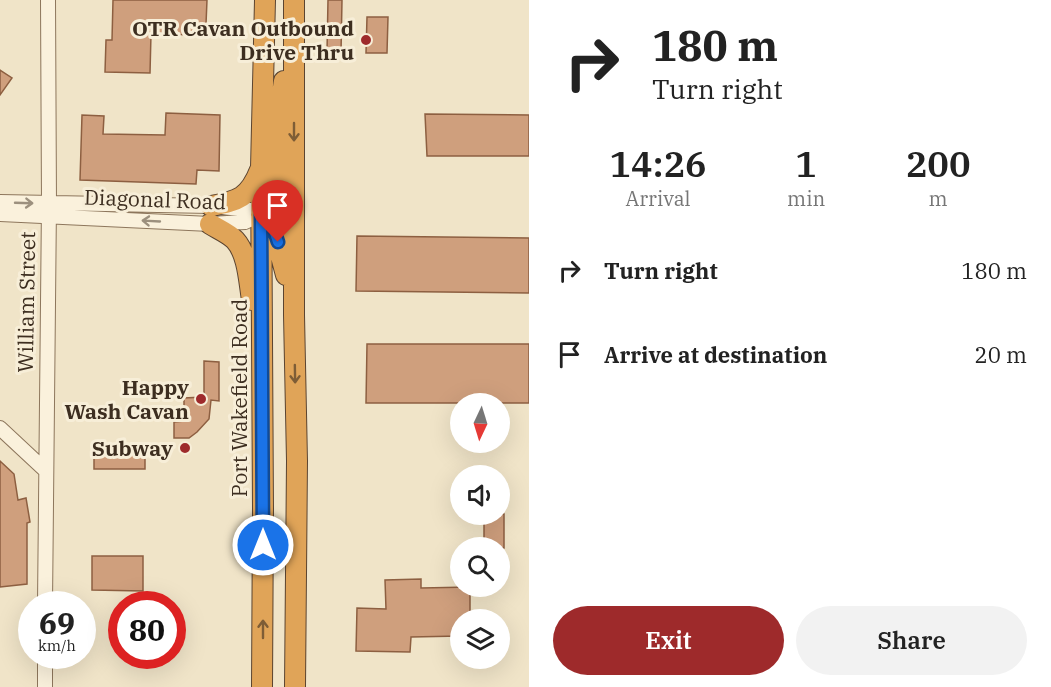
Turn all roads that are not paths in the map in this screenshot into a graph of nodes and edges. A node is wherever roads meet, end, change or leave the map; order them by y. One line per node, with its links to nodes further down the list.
1 (48, 0): 6 (street, William Street)
2 (265, 0): 4 (highway, Port Wakefield Road)
3 (294, 5): 9 (highway); 10 (highway, one-way to 10)
4 (261, 168): 8 (highway); 9 (highway, Port Wakefield Road)
5 (0, 202): 6 (street, Diagonal Road, one-way to 6)
6 (48, 210): 7 (street, Diagonal Road); 8 (street, Diagonal Road); 13 (street, William Street)
7 (0, 214)
8 (210, 215): 9 (street, Diagonal Road); 11 (highway)
9 (261, 215): 10 (highway); 11 (highway, Port Wakefield Road)
10 (294, 315): 14 (highway, one-way to 14)
11 (263, 371): 15 (highway, Port Wakefield Road)
12 (0, 428): 13 (street)
13 (45, 471): 16 (street, William Street)
14 (297, 524): 15 (highway); 18 (highway)
15 (263, 563): 20 (highway, Port Wakefield Road, one-way to 15)
16 (45, 591)
17 (45, 669): 19 (street)
18 (293, 681)
19 (45, 687)
20 (262, 687)

